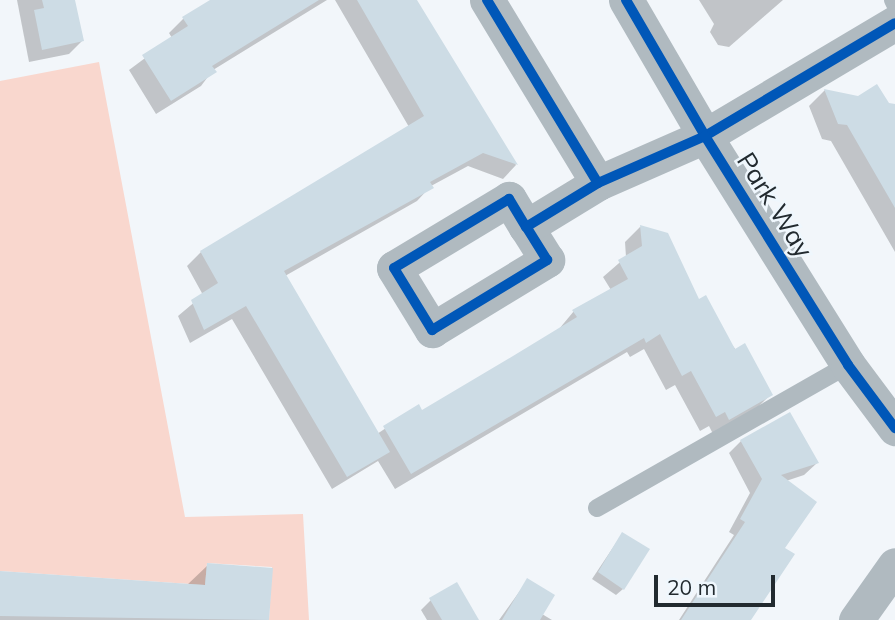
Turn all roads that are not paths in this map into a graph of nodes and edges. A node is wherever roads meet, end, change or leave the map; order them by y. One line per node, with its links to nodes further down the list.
1 (487, 0): 5 (street)
2 (626, 0): 4 (street, Park Way)
3 (895, 23): 4 (street)
4 (705, 136): 5 (street); 7 (street, Park Way)
5 (598, 183): 6 (street)
6 (526, 227)
7 (849, 365): 8 (street, Park Way); 9 (lane)
8 (895, 428)
9 (597, 508)
10 (895, 565): 11 (street)
11 (856, 620)

